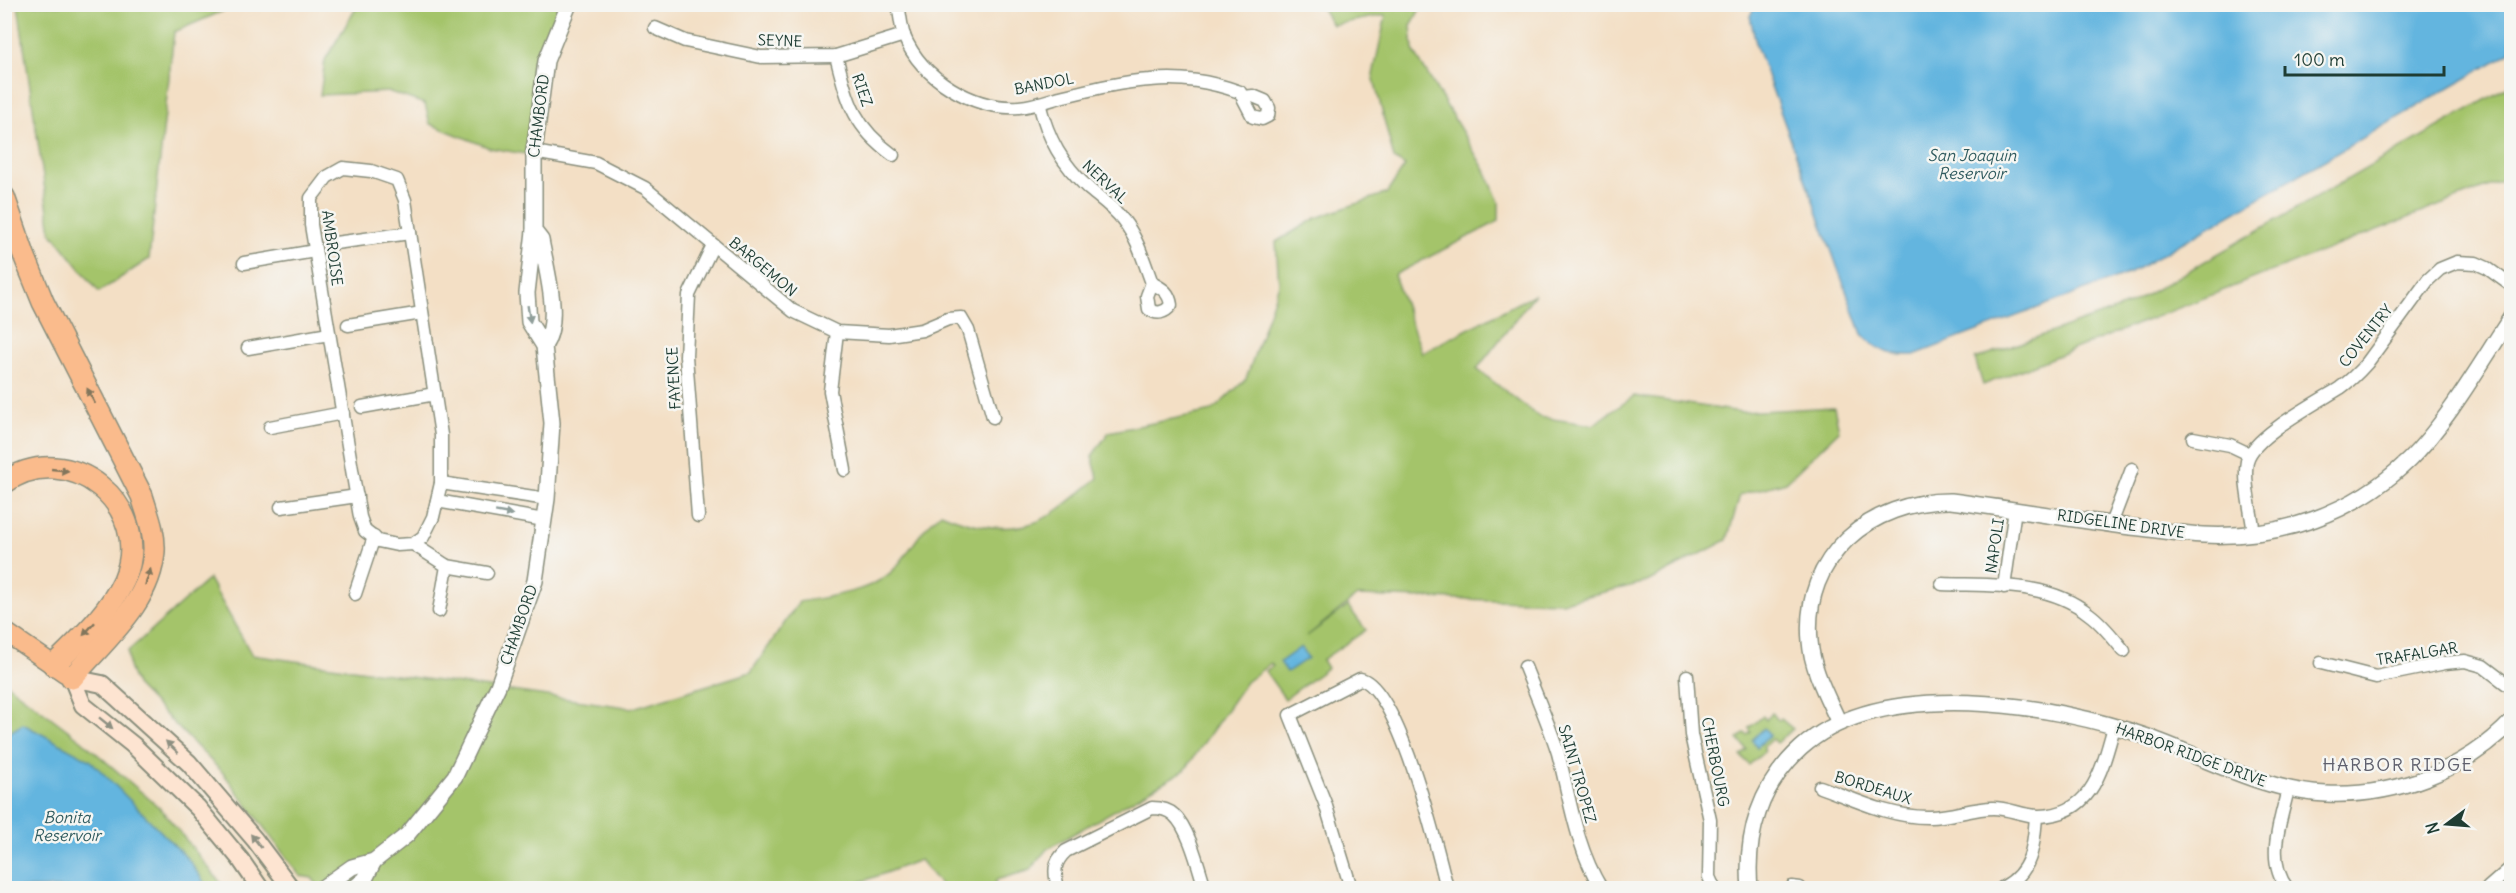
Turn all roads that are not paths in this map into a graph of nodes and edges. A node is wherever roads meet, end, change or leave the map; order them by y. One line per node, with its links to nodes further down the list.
1 (569, 4): 8 (street, CHAMBORD)
2 (898, 4): 4 (street, BANDOL)
3 (655, 28): 5 (street, SEYNE)
4 (904, 35): 5 (street, SEYNE); 7 (street, BANDOL)
5 (836, 56): 9 (street, RIEZ)
6 (1244, 97): 7 (street, BANDOL)
7 (1039, 102): 17 (street, NERVAL)
8 (534, 152): 11 (street, CHAMBORD); 14 (street, BARGEMON)
9 (893, 155)
10 (4, 198): 62 (highway, one-way to 10)
11 (534, 231): 19 (street, CHAMBORD); 20 (street, CHAMBORD)
12 (410, 233): 13 (street); 15 (street, AMBROISE); 21 (street, AMBROISE)
13 (335, 243)
14 (713, 245): 24 (street, BARGEMON); 44 (street, FAYENCE)
15 (315, 251): 16 (street); 25 (street, AMBROISE)
16 (244, 263)
17 (1152, 284)
18 (2511, 286): 34 (street, COVENTRY)
19 (549, 287): 20 (street); 26 (street, CHAMBORD)
20 (527, 290): 26 (street, CHAMBORD, one-way to 26)
21 (422, 313): 23 (street); 28 (street, AMBROISE)
22 (2511, 316): 47 (street, RIDGELINE DRIVE)
23 (348, 325)
24 (837, 332): 31 (street, BARGEMON); 36 (street)
25 (329, 334): 27 (street); 30 (street, AMBROISE)
26 (548, 341): 40 (street, CHAMBORD)
27 (248, 348)
28 (435, 394): 29 (street); 38 (street, AMBROISE)
29 (362, 407)
30 (343, 413): 32 (street); 39 (street, AMBROISE)
31 (993, 417)
32 (270, 427)
33 (2193, 438): 34 (street)
34 (2249, 454): 47 (street)
35 (2132, 469): 46 (street)
36 (845, 470)
37 (4, 483): 59 (highway, one-way to 59)
38 (441, 483): 40 (street); 41 (street, AMBROISE)
39 (357, 496): 42 (street); 48 (street, AMBROISE)
40 (547, 499): 45 (street, CHAMBORD)
41 (437, 501): 45 (street, one-way to 45); 49 (street, AMBROISE)
42 (281, 507)
43 (2015, 509): 46 (street, RIDGELINE DRIVE); 53 (street, NAPOLI); 65 (street, RIDGELINE DRIVE)
44 (698, 516)
45 (544, 520): 70 (street, CHAMBORD)
46 (2111, 524): 47 (street, RIDGELINE DRIVE)
47 (2254, 534)
48 (374, 537): 49 (street); 54 (street)
49 (413, 544): 50 (street)
50 (447, 566): 51 (street); 55 (street)
51 (488, 573)
52 (1942, 584): 53 (street, NAPOLI)
53 (2004, 587): 57 (street, NAPOLI)
54 (356, 594)
55 (439, 610)
56 (4, 632): 59 (main road)
57 (2124, 651)
58 (2321, 663): 63 (street, TRAFALGAR)
59 (54, 665): 62 (main road)
60 (1525, 667): 80 (street, SAINT TROPEZ)
61 (1687, 676): 81 (street, CHERBOURG)
62 (72, 678): 72 (main road, one-way to 72); 73 (main road, one-way to 62)
63 (2511, 688)
64 (2511, 721): 68 (street, HARBOR RIDGE DRIVE)
65 (1839, 723): 66 (street, HARBOR RIDGE DRIVE); 82 (street, HARBOR RIDGE DRIVE)
66 (2114, 727): 68 (street, HARBOR RIDGE DRIVE); 69 (street, BORDEAUX)
67 (1821, 788): 69 (street, BORDEAUX)
68 (2288, 789): 84 (street)
69 (2036, 816): 83 (street)
70 (374, 861): 74 (street, CHAMBORD); 75 (street, CHAMBORD)
71 (2511, 867): 85 (street)
72 (260, 888)
73 (291, 888)
74 (322, 888)
75 (354, 888)
76 (1058, 888): 77 (street)
77 (1205, 888)
78 (1351, 888): 79 (street)
79 (1447, 888)
80 (1601, 888)
81 (1714, 888)
82 (1750, 888)
83 (2002, 888)
84 (2287, 888)
85 (2488, 888)

